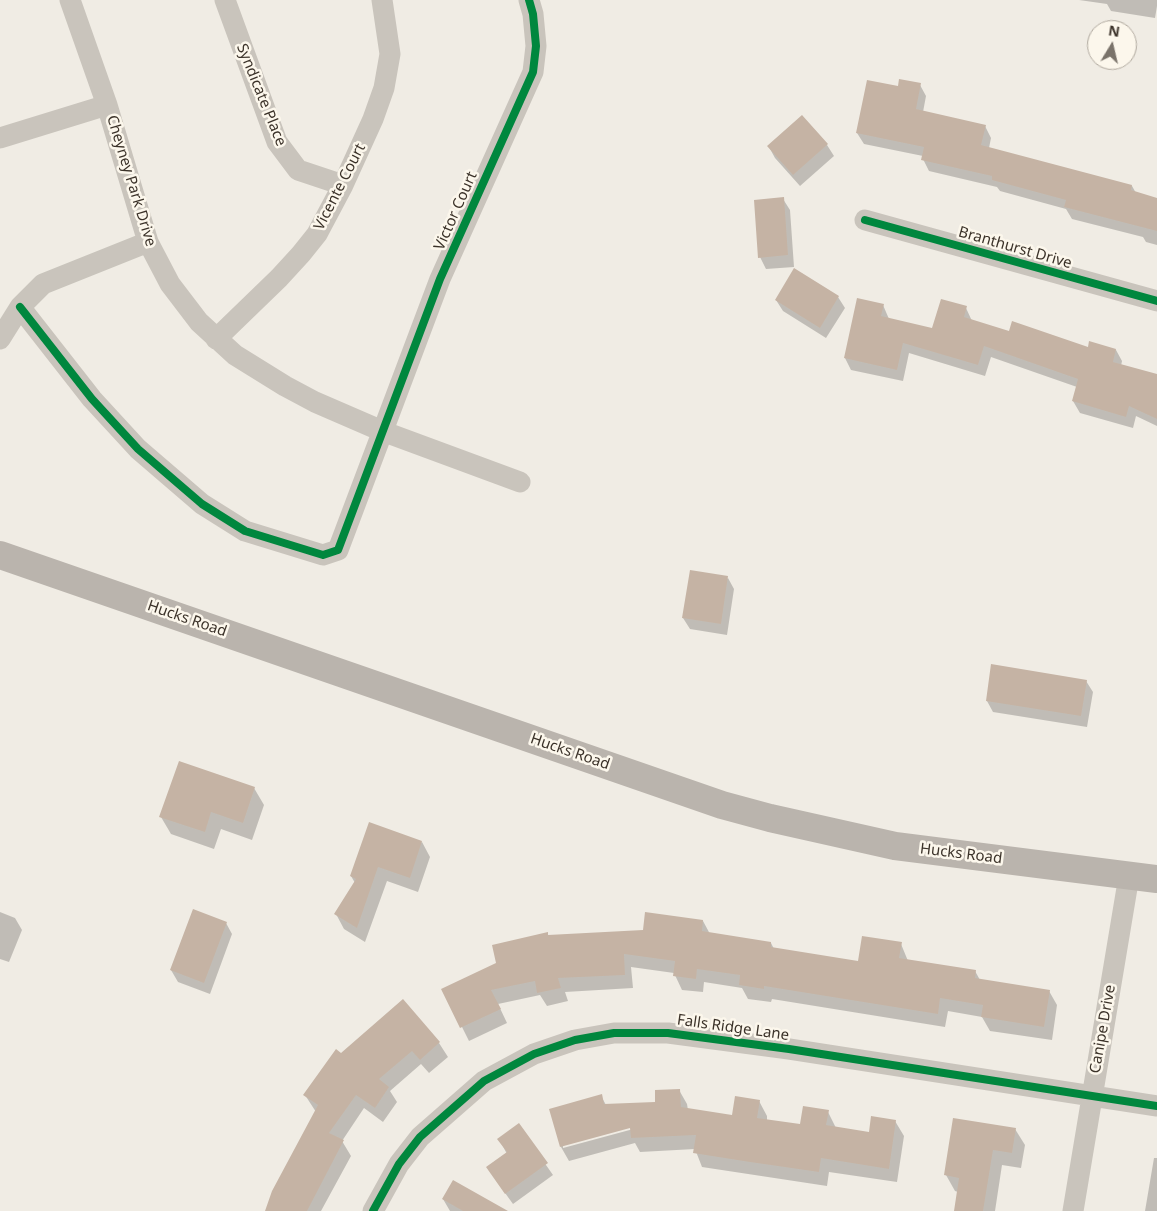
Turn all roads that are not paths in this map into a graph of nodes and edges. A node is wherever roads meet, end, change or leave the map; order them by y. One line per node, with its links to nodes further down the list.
1 (70, 0): 5 (street, Cheyney Park Drive)
2 (225, 0): 7 (street, Syndicate Place)
3 (382, 0): 7 (street, Vicente Court)
4 (529, 0): 14 (street, Victor Court)
5 (107, 105): 6 (street); 9 (street, Cheyney Park Drive)
6 (0, 138)
7 (344, 184): 12 (street, Vicente Court)
8 (865, 220): 10 (street, Branthurst Drive)
9 (148, 242): 11 (street); 12 (street, Cheyney Park Drive)
10 (1157, 301)
11 (20, 307): 13 (street); 14 (street, Victor Court)
12 (216, 338): 14 (street, Cheyney Park Drive)
13 (0, 339)
14 (382, 431): 15 (street, Cheyney Park Drive)
15 (520, 482)
16 (0, 555): 17 (main road, Hucks Road)
17 (1130, 876): 18 (main road, Hucks Road); 19 (street, Canipe Drive)
18 (1157, 880)
19 (1092, 1096): 20 (street, Falls Ridge Lane); 21 (street, Falls Ridge Lane); 22 (street, Canipe Drive)
20 (1157, 1106)
21 (373, 1211)
22 (1073, 1211)

